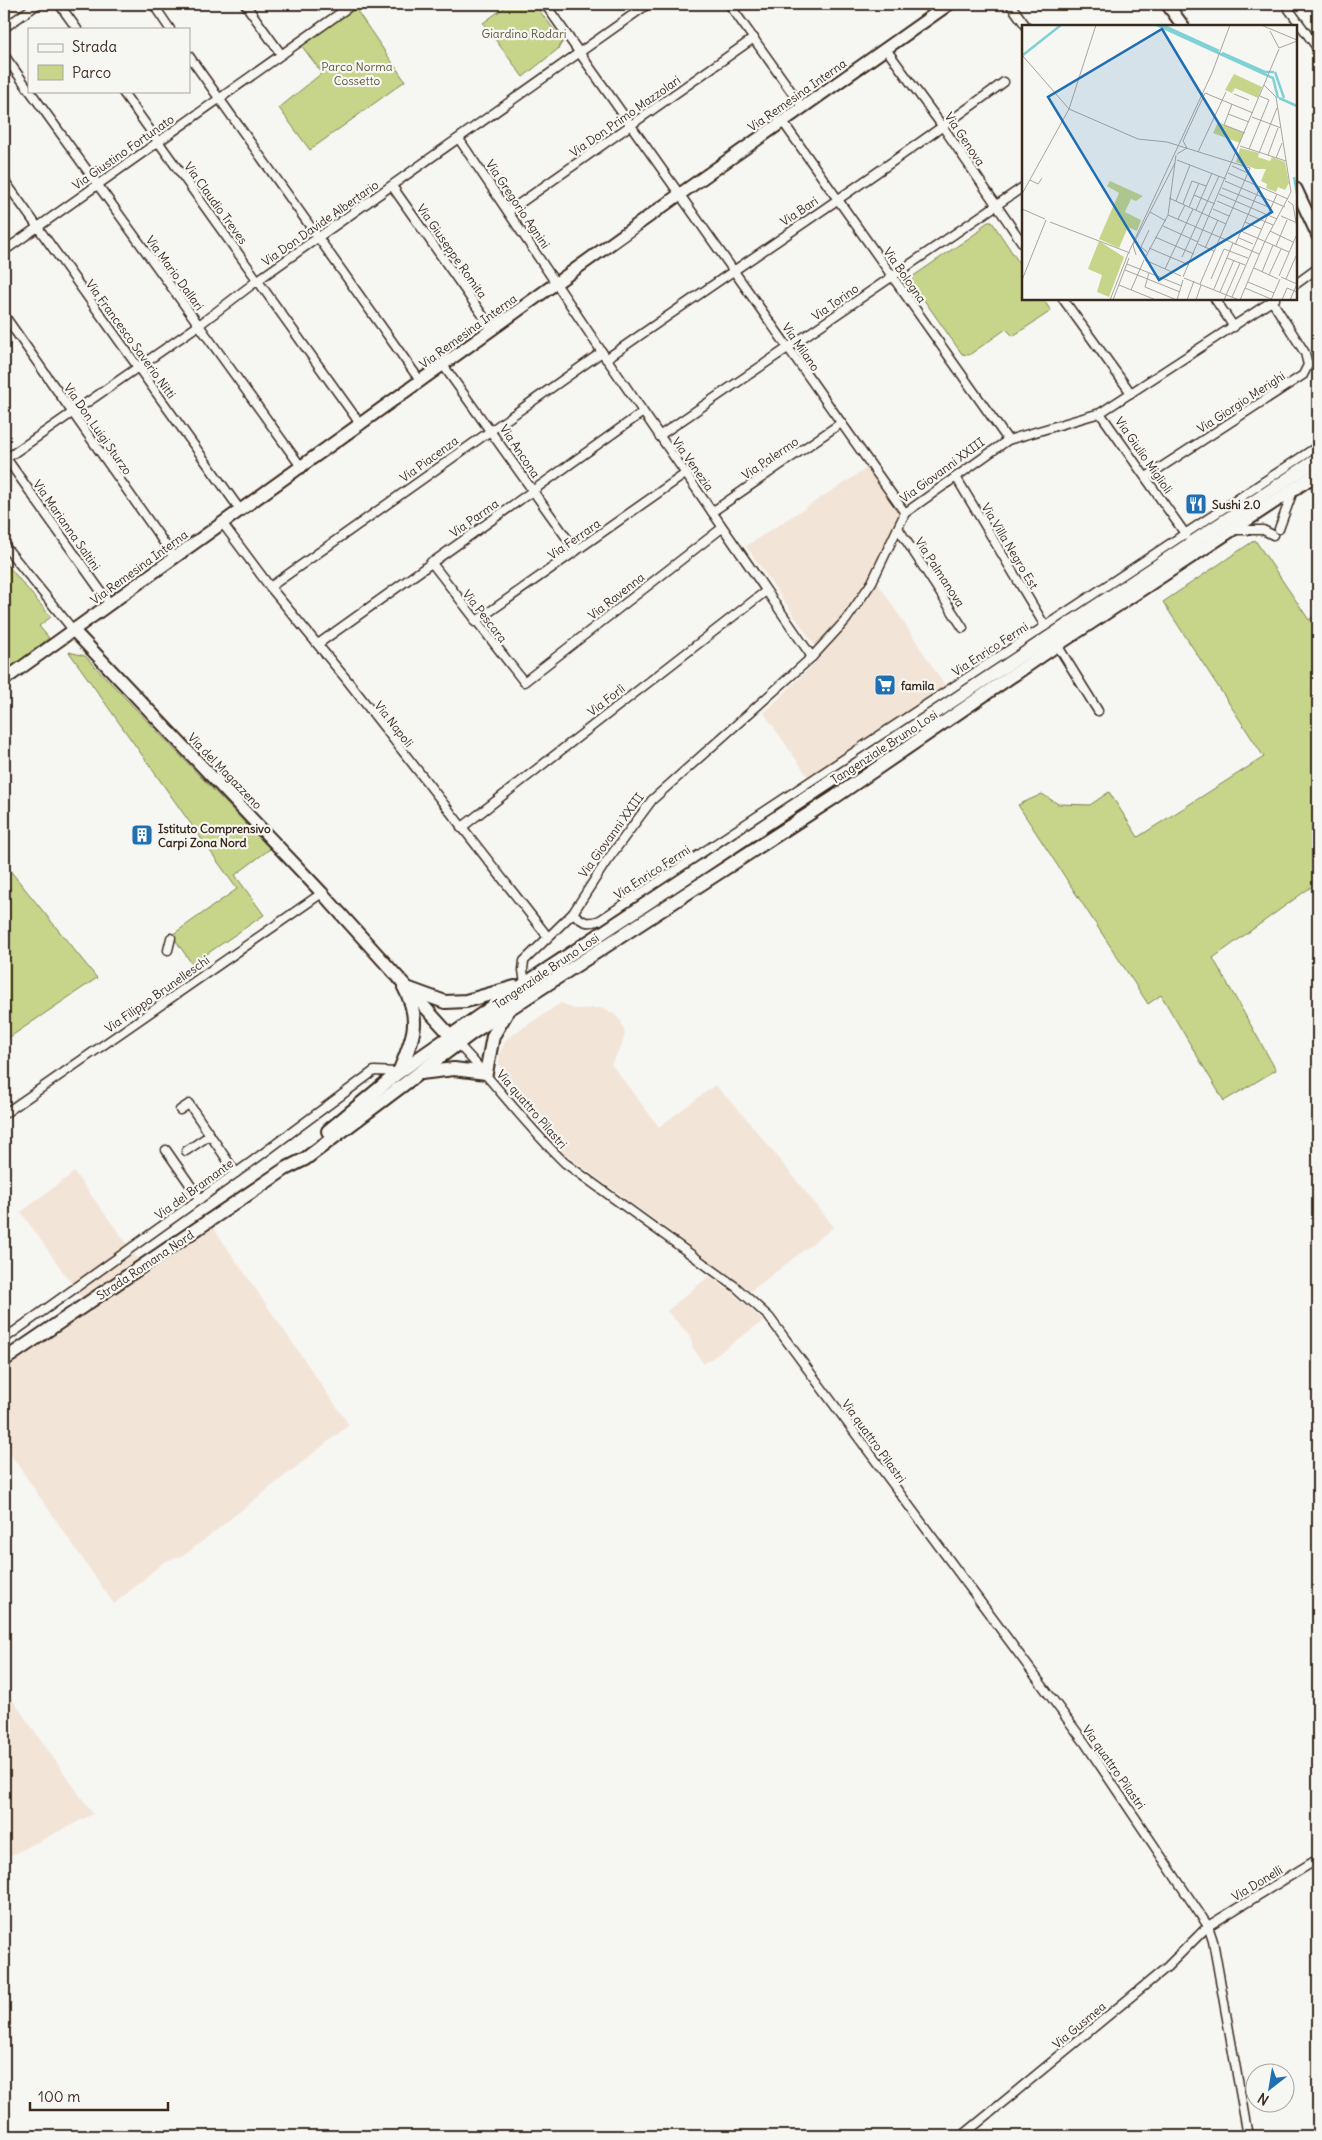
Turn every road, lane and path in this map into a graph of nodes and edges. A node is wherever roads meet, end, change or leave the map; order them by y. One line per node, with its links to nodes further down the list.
1 (38, 4): 15 (street)
2 (59, 4): 16 (street)
3 (152, 4): 17 (street)
4 (245, 4): 21 (street)
5 (353, 4): 21 (street, Via Giustino Fortunato)
6 (545, 4): 22 (street, Via Milano)
7 (648, 4): 22 (street, Via Don Davide Albertario)
8 (729, 4): 18 (street)
9 (948, 4): 19 (street, Via Remesina Interna)
10 (1010, 4): 13 (street)
11 (1168, 4): 14 (street)
12 (1285, 4): 20 (street)
13 (1025, 25)
14 (1183, 25)
15 (4, 28)
16 (76, 28)
17 (169, 28)
18 (754, 38): 30 (street); 32 (street, Via Don Primo Mazzolari)
19 (886, 49): 30 (street, Via Remesina Interna); 33 (street, Via Genova)
20 (1318, 49)
21 (281, 54): 29 (street, Via Giustino Fortunato)
22 (578, 54): 32 (street, Via Milano); 34 (street, Via Don Davide Albertario)
23 (4, 55): 26 (street, Via Mario Dallari)
24 (190, 57): 29 (street)
25 (1004, 82): 33 (street, Via Bari)
26 (28, 89)
27 (30, 92): 37 (street, Via Mario Dallari)
28 (123, 92): 35 (street, Via Claudio Treves)
29 (218, 98): 35 (street, Via Giustino Fortunato); 49 (street)
30 (803, 108): 31 (street, Via Remesina Interna)
31 (783, 122): 42 (street, Via Remesina Interna); 43 (street, Via Bologna)
32 (630, 126): 42 (street, Via Milano); 45 (street, Via Don Primo Mazzolari)
33 (943, 126): 43 (street, Via Bari); 44 (street, Via Genova)
34 (459, 138): 38 (street, Via Don Davide Albertario); 45 (street, Via Gregorio Agnini)
35 (158, 142): 37 (street, Via Giustino Fortunato); 55 (street, Via Claudio Treves)
36 (4, 180): 47 (street, Via Francesco Saverio Nitti)
37 (97, 184): 47 (street, Via Giustino Fortunato); 62 (street, Via Mario Dallari)
38 (392, 186): 49 (street, Via Don Davide Albertario); 64 (street, Via Giuseppe Romita)
39 (1022, 187): 44 (street, Via Torino)
40 (1297, 189): 46 (street)
41 (1297, 190): 48 (street)
42 (680, 194): 53 (street, Via Milano); 57 (street, Via Remesina Interna)
43 (838, 198): 53 (street, Via Bari); 54 (street, Via Bologna)
44 (996, 206): 50 (street, Via Genova); 54 (street, Via Torino)
45 (509, 211): 57 (street, Via Gregorio Agnini)
46 (1318, 217)
47 (36, 227): 51 (street, Via Giustino Fortunato); 68 (street, Via Francesco Saverio Nitti)
48 (1318, 236)
49 (319, 237): 55 (street, Via Don Davide Albertario); 69 (street)
50 (1022, 243)
51 (4, 251)
52 (1318, 268): 56 (street)
53 (734, 269): 65 (street, Via Milano); 66 (street, Via Bari)
54 (892, 276): 65 (street, Via Torino); 78 (street, Via Bologna)
55 (258, 280): 62 (street, Via Don Davide Albertario); 75 (street, Via Claudio Treves)
56 (1297, 283)
57 (557, 284): 64 (street, Via Remesina Interna); 66 (street, Via Venezia)
58 (1064, 300): 70 (street)
59 (1216, 300): 63 (street)
60 (1273, 300): 63 (street, Via Giovanni XXIII); 86 (street, Via Giorgio Merighi)
61 (4, 315): 71 (street, Via Don Luigi Sturzo)
62 (199, 325): 68 (street, Via Don Davide Albertario); 82 (street, Via Mario Dallari)
63 (1234, 327): 70 (street, Via Giovanni XXIII)
64 (493, 330): 67 (street, Via Remesina Interna)
65 (788, 348): 74 (street, Via Milano); 77 (street, Via Torino)
66 (604, 355): 72 (street, Via Venezia); 76 (street, Via Piacenza)
67 (443, 365): 69 (street, Via Remesina Interna); 76 (street, Via Ancona)
68 (138, 368): 71 (street, Via Don Davide Albertario); 89 (street, Via Francesco Saverio Nitti)
69 (421, 382): 75 (street, Via Remesina Interna)
70 (1130, 393): 73 (street, Via Giovanni XXIII)
71 (72, 412): 80 (street, Via Don Davide Albertario); 101 (street, Via Don Luigi Sturzo)
72 (643, 412): 77 (street, Via Venezia); 87 (street, Via Parma)
73 (1100, 413): 78 (street, Via Giovanni XXIII); 86 (street, Via Giulio Miglioli)
74 (841, 423): 90 (street, Via Palermo); 91 (street, Via Milano)
75 (361, 425): 82 (street, Via Remesina Interna)
76 (490, 428): 87 (street, Via Ancona); 103 (street, Via Piacenza)
77 (659, 436): 84 (street, Via Venezia)
78 (1008, 440): 85 (street, Via Giovanni XXIII)
79 (1318, 446): 97 (street, Via Enrico Fermi)
80 (5, 459): 105 (street, Via Marianna Saltini)
81 (1318, 459): 109 (main road, Tangenziale Bruno Losi)
82 (302, 468): 89 (street, Via Remesina Interna)
83 (1318, 473): 88 (main road, Tangenziale Bruno Losi)
84 (685, 474): 90 (street, Via Venezia); 100 (street, Via Ferrara)
85 (956, 477): 91 (street, Via Giovanni XXIII); 109 (street, Via Villa Negro Est)
86 (1146, 477): 97 (street, Via Giulio Miglioli)
87 (533, 490): 100 (street, Via Ancona); 102 (street, Via Parma)
88 (1294, 490): 95 (street); 96 (main road, Tangenziale Bruno Losi)
89 (240, 511): 92 (street, Via Remesina Interna)
90 (712, 512): 93 (street, Via Venezia)
91 (905, 513): 94 (street, Via Giovanni XXIII)
92 (223, 524): 101 (street, Via Remesina Interna); 103 (street, Via Napoli)
93 (722, 528): 104 (street, Via Venezia); 113 (street, Via Ravenna)
94 (898, 528): 107 (street, Via Palmanova); 111 (street, Via Giovanni XXIII)
95 (1279, 529)
96 (1232, 530): 98 (street); 109 (main road, Tangenziale Bruno Losi)
97 (1186, 534): 109 (street, Via Enrico Fermi)
98 (1273, 535)
99 (4, 545): 108 (street, Via del Magazzeno)
100 (576, 550): 106 (street, Via Ferrara)
101 (174, 557): 105 (street, Via Remesina Interna)
102 (431, 562): 106 (street, Via Pescara); 110 (street, Via Parma)
103 (270, 586): 110 (street, Via Napoli)
104 (766, 590): 111 (street, Via Venezia); 115 (street, Via Forlì)
105 (110, 604): 108 (street, Via Remesina Interna)
106 (476, 622): 113 (street, Via Pescara)
107 (963, 628)
108 (74, 631): 112 (street, Via Remesina Interna); 116 (street, Via del Magazzeno)
109 (1051, 636): 114 (street, Via Villa Negro Est); 117 (street, Via Enrico Fermi); 121 (main road, Tangenziale Bruno Losi); 123 (main road, Tangenziale Bruno Losi)
110 (318, 644): 115 (street, Via Napoli)
111 (812, 657): 117 (street, Via Giovanni XXIII)
112 (4, 680)
113 (524, 682)
114 (1098, 711)
115 (461, 828): 118 (street, Via Napoli)
116 (322, 893): 122 (street, Via del Magazzeno); 129 (street, Via Filippo Brunelleschi)
117 (572, 913): 118 (street, Via Giovanni XXIII)
118 (548, 937): 121 (street, Via Giovanni XXIII)
119 (171, 938): 120 (street)
120 (168, 950)
121 (525, 984): 122 (main road); 124 (main road, Tangenziale Bruno Losi)
122 (404, 987): 124 (street, Via del Magazzeno); 125 (main road)
123 (512, 1007): 124 (main road, Tangenziale Bruno Losi); 126 (main road)
124 (454, 1040): 125 (main road, Strada Romana Nord); 126 (street, Via quattro Pilastri); 127 (main road, Strada Romana Nord)
125 (399, 1072): 133 (main road, Strada Romana Nord); 134 (street, Via del Bramante)
126 (486, 1073): 127 (main road); 139 (street, Via quattro Pilastri)
127 (416, 1074): 133 (main road, Strada Romana Nord)
128 (180, 1110): 130 (street)
129 (4, 1114)
130 (210, 1134): 132 (street); 134 (street)
131 (166, 1150): 135 (street)
132 (186, 1151)
133 (285, 1169): 137 (main road, Strada Romana Nord)
134 (236, 1173): 135 (street, Via del Bramante)
135 (200, 1199): 136 (street, Via del Bramante)
136 (4, 1339)
137 (4, 1360)
138 (1318, 1860): 139 (street, Via Donelli)
139 (1208, 1926): 140 (street, Via Gusmea); 141 (street, Via quattro Pilastri)
140 (962, 2136)
141 (1248, 2136)

